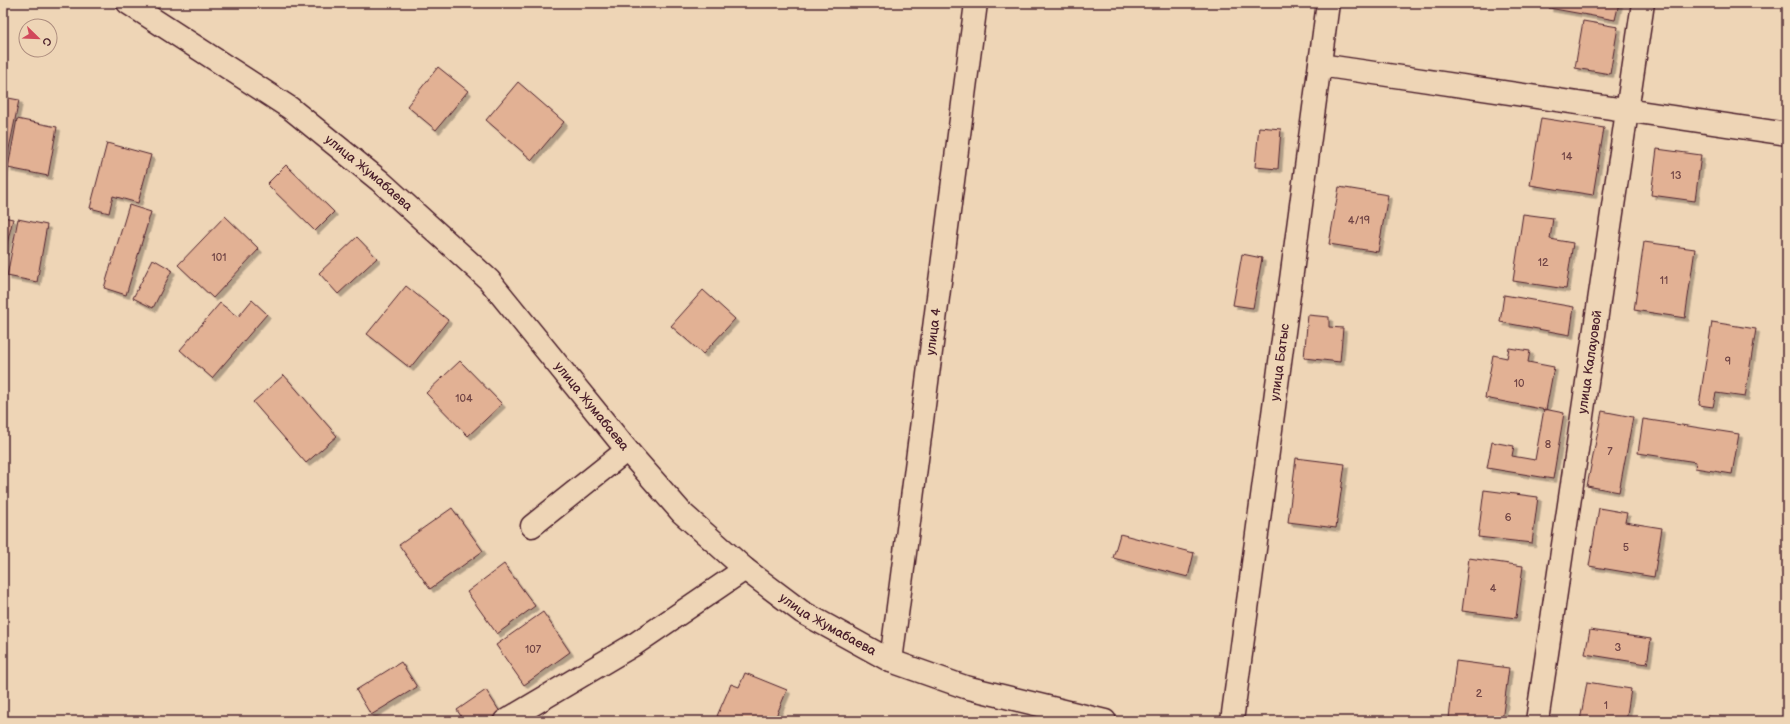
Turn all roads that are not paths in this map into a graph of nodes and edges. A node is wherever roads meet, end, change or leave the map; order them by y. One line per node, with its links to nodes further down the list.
1 (128, 3): 8 (street, улица Жумабаева)
2 (976, 3): 11 (street, улица 4)
3 (1328, 3): 5 (street, улица Батыс)
4 (1643, 3): 6 (street, улица Калауовой)
5 (1320, 64): 6 (street); 14 (street, улица Батыс)
6 (1627, 109): 7 (street); 15 (street, улица Калауовой)
7 (1787, 134)
8 (627, 450): 9 (street); 10 (street, улица Жумабаева)
9 (532, 526)
10 (745, 569): 11 (street, улица Жумабаева); 12 (street)
11 (891, 661): 13 (street, улица Жумабаева)
12 (505, 721)
13 (1105, 721)
14 (1232, 721)
15 (1537, 721)

